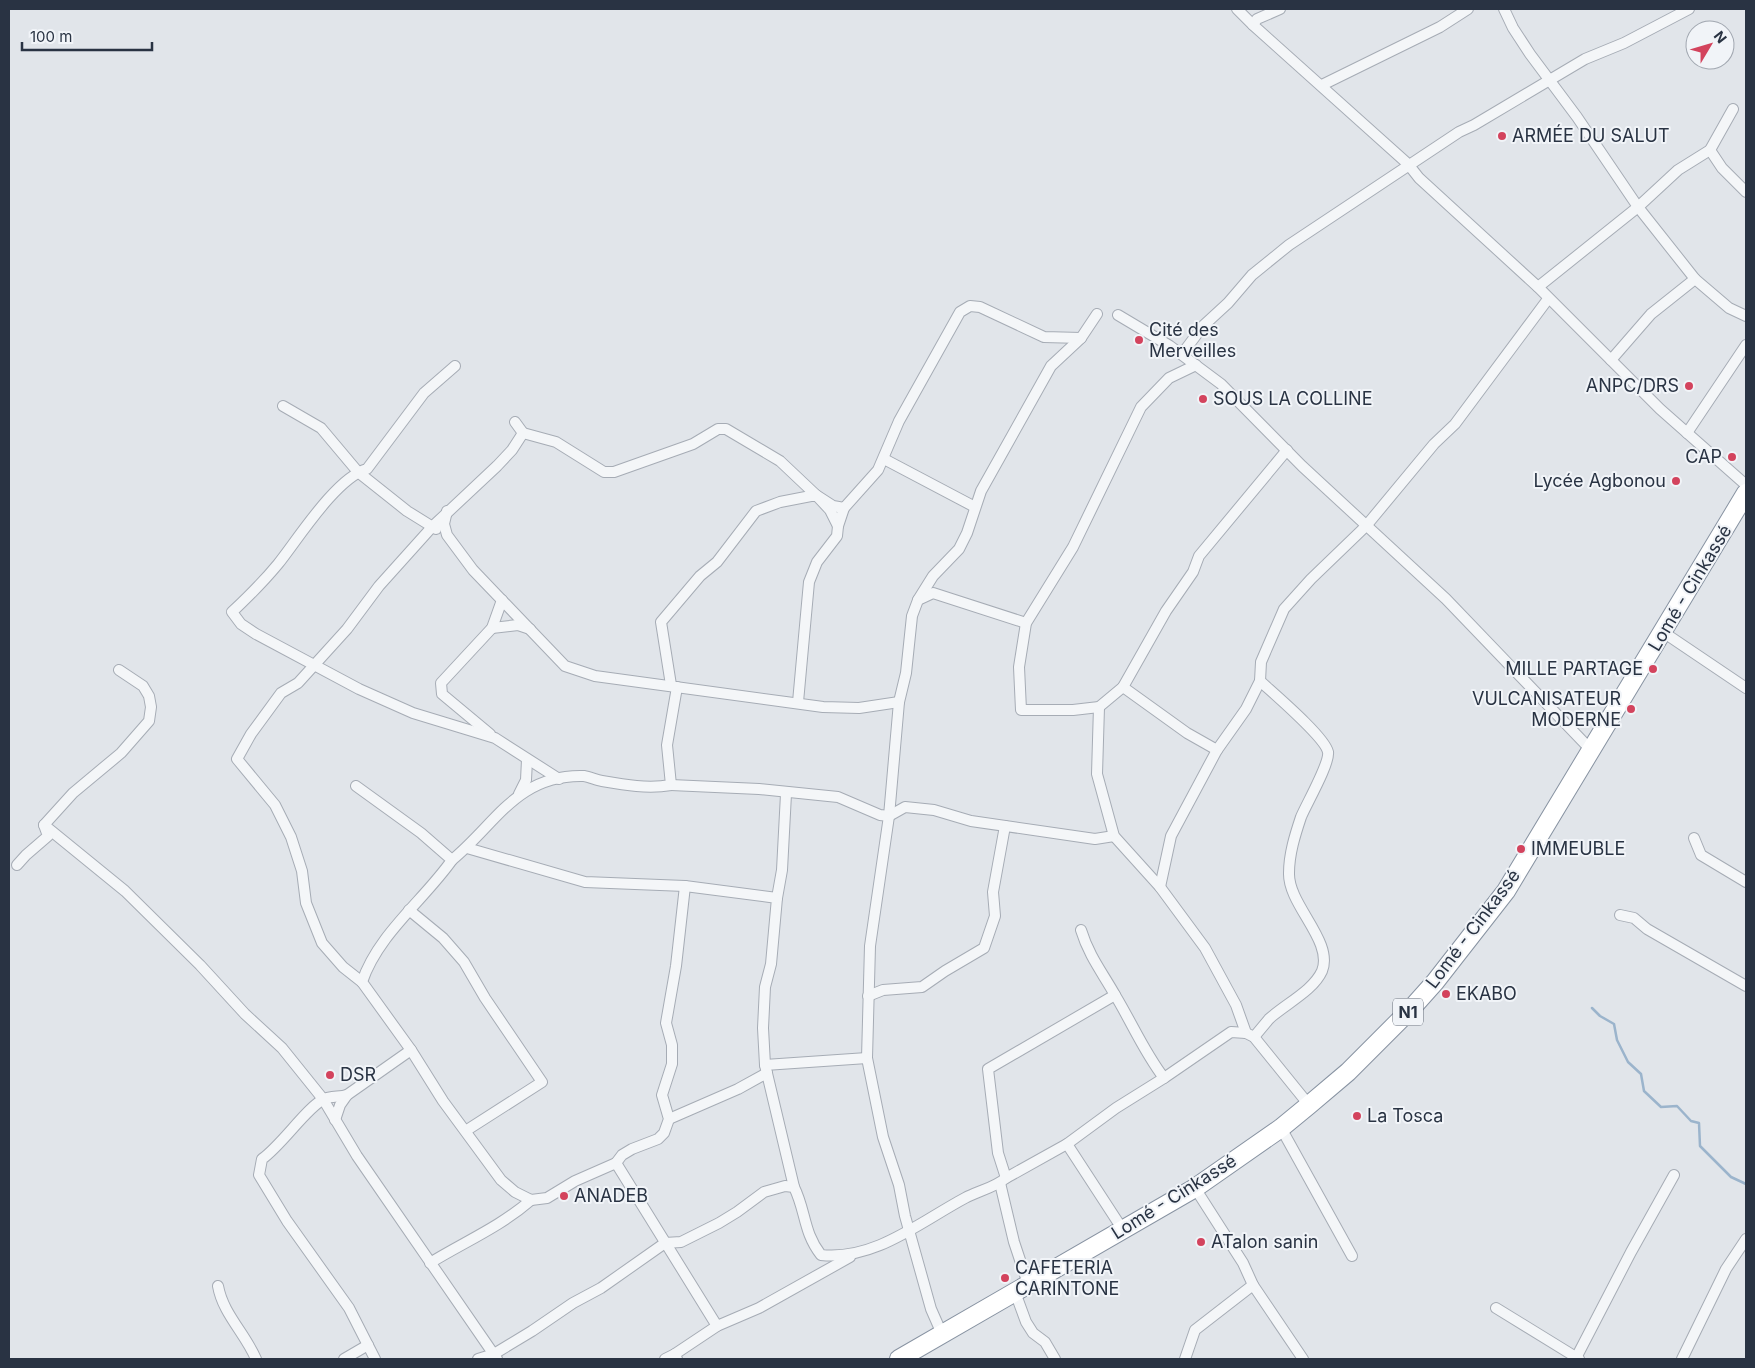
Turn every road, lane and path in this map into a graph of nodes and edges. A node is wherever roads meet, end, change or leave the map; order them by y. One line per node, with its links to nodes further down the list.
1 (1237, 9): 6 (street)
2 (1280, 9): 6 (street)
3 (1468, 9): 8 (street)
4 (1504, 9): 7 (street)
5 (1689, 9): 7 (street)
6 (1252, 25): 8 (street)
7 (1550, 81): 11 (street); 13 (street)
8 (1322, 85): 11 (street)
9 (1733, 109): 10 (street)
10 (1710, 150): 12 (street); 13 (street)
11 (1408, 164): 15 (street); 22 (street)
12 (1746, 192)
13 (1638, 207): 14 (street); 15 (street)
14 (1696, 279): 19 (street); 23 (street)
15 (1538, 288): 16 (street)
16 (1548, 299): 23 (street); 40 (street)
17 (1097, 314): 20 (street)
18 (1118, 315): 22 (street)
19 (1746, 316)
20 (1081, 338): 31 (street); 36 (street)
21 (1746, 345): 29 (street)
22 (1182, 354): 24 (street)
23 (1612, 360): 29 (street)
24 (1196, 365): 30 (street); 45 (street)
25 (455, 366): 32 (street)
26 (283, 406): 32 (street)
27 (515, 422): 28 (street)
28 (523, 433): 35 (street); 38 (street)
29 (1687, 433): 33 (street)
30 (1287, 450): 40 (street); 53 (street)
31 (884, 459): 36 (street); 37 (street)
32 (358, 472): 41 (street); 49 (street)
33 (1746, 485)
34 (1746, 493): 48 (highway, Lomé - Cinkassé / N1)
35 (816, 495): 37 (street); 39 (street); 52 (street)
36 (974, 506): 44 (street)
37 (844, 508): 39 (street)
38 (447, 510): 41 (street); 42 (street)
39 (838, 526): 55 (street)
40 (1366, 526): 51 (street); 60 (street)
41 (432, 527): 42 (street); 49 (street)
42 (448, 535): 43 (street)
43 (502, 600): 46 (street); 47 (street)
44 (918, 600): 45 (street); 56 (street)
45 (1026, 623): 57 (street)
46 (492, 628): 47 (street); 58 (street)
47 (531, 629): 52 (street)
48 (1663, 632): 54 (street); 60 (highway, Lomé - Cinkassé / N1)
49 (314, 665): 58 (street); 82 (street)
50 (119, 670): 68 (street)
51 (1260, 682): 59 (street); 86 (street)
52 (674, 686): 55 (street); 63 (street)
53 (1123, 687): 57 (street); 59 (street)
54 (1746, 688)
55 (798, 702): 56 (street)
56 (899, 702): 67 (street)
57 (1099, 707): 70 (street)
58 (495, 738): 61 (street)
59 (1217, 750): 77 (street)
60 (1592, 750): 93 (highway, Lomé - Cinkassé / N1)
61 (527, 760): 62 (street); 65 (street)
62 (558, 779): 63 (street); 65 (street)
63 (671, 785): 66 (street)
64 (356, 786): 73 (street)
65 (519, 794): 72 (street)
66 (786, 794): 67 (street); 78 (street)
67 (889, 816): 69 (street); 85 (street)
68 (44, 825): 74 (street); 92 (street)
69 (1005, 826): 70 (street); 85 (street)
70 (1114, 836): 77 (street)
71 (1694, 838): 75 (street)
72 (467, 848): 73 (street); 76 (street)
73 (452, 860): 79 (street)
74 (17, 865)
75 (1746, 882)
76 (685, 886): 78 (street); 94 (street)
77 (1160, 887): 86 (street)
78 (777, 898): 89 (street)
79 (410, 910): 82 (street); 97 (street)
80 (1620, 915): 83 (street)
81 (1081, 930): 84 (street)
82 (362, 982): 87 (street)
83 (1746, 986)
84 (1115, 995): 90 (street); 101 (street)
85 (868, 996): 88 (street)
86 (1250, 1035): 90 (street); 93 (street)
87 (411, 1050): 91 (street); 97 (street)
88 (867, 1058): 89 (street); 105 (street)
89 (766, 1069): 94 (street); 102 (street)
90 (1164, 1078): 98 (street)
91 (347, 1094): 92 (street); 95 (street)
92 (324, 1099): 95 (street); 118 (street)
93 (1309, 1105): 96 (highway, Lomé - Cinkassé / N1)
94 (669, 1119): 99 (street)
95 (335, 1120): 111 (street)
96 (1281, 1128): 103 (highway, Lomé - Cinkassé / N1); 110 (street)
97 (466, 1130): 104 (street)
98 (1067, 1144): 101 (street); 106 (street)
99 (616, 1163): 104 (street); 108 (street)
100 (1674, 1175): 130 (street)
101 (1003, 1181): 105 (street); 114 (street)
102 (794, 1187): 108 (street); 109 (street)
103 (1195, 1188): 106 (highway, Lomé - Cinkassé / N1); 112 (street)
104 (531, 1200): 111 (street)
105 (910, 1230): 109 (street); 117 (street)
106 (1123, 1230): 114 (highway, Lomé - Cinkassé / N1)
107 (1746, 1239): 131 (street)
108 (665, 1243): 116 (street); 119 (street)
109 (853, 1255): 116 (street)
110 (1352, 1256)
111 (430, 1263): 119 (street)
112 (1253, 1285): 128 (street); 129 (street)
113 (218, 1286): 121 (street)
114 (1021, 1288): 117 (highway, Lomé - Cinkassé / N1); 127 (street)
115 (1496, 1308): 130 (street)
116 (717, 1326): 120 (street)
117 (942, 1334): 126 (highway, Lomé - Cinkassé / N1)
118 (368, 1345): 122 (street); 123 (street)
119 (495, 1357): 124 (street)
120 (676, 1357): 125 (street)
121 (256, 1359)
122 (344, 1359)
123 (375, 1359)
124 (478, 1359)
125 (665, 1359)
126 (899, 1359)
127 (1055, 1359)
128 (1185, 1359)
129 (1303, 1359)
130 (1578, 1359)
131 (1682, 1359)

